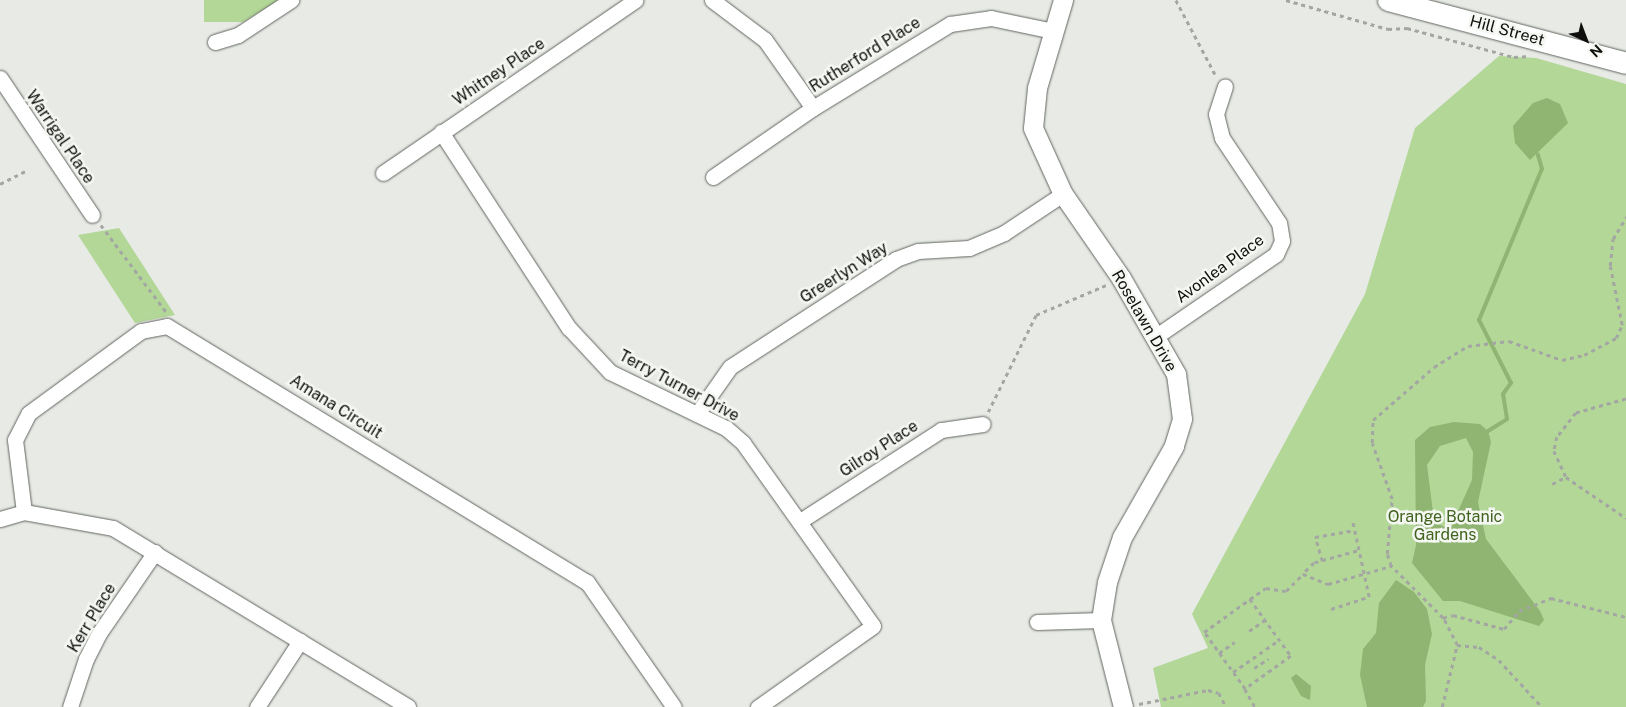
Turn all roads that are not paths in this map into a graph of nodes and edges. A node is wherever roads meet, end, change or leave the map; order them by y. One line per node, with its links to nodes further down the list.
1 (291, 0): 7 (street)
2 (636, 0): 12 (street, Whitney Place)
3 (712, 0): 11 (street)
4 (1063, 0): 6 (street, Roselawn Drive)
5 (1388, 0): 8 (main road, Hill Street)
6 (1053, 31): 11 (street, Rutherford Place); 15 (street, Roselawn Drive)
7 (215, 42)
8 (1626, 63)
9 (0, 78): 16 (street, Warrigal Place)
10 (1226, 86): 17 (street, Avonlea Place)
11 (813, 108): 14 (street, Rutherford Place)
12 (441, 132): 13 (street, Whitney Place); 18 (street, Terry Turner Drive)
13 (383, 173)
14 (713, 177)
15 (1063, 194): 17 (street, Roselawn Drive); 18 (street, Greerlyn Way)
16 (92, 215)
17 (1155, 337): 24 (street, Roselawn Drive)
18 (696, 414): 22 (street, Terry Turner Drive)
19 (983, 424): 22 (street, Gilroy Place)
20 (24, 512): 21 (street); 23 (street); 31 (street, Amana Circuit)
21 (0, 519)
22 (800, 521): 32 (street, Terry Turner Drive)
23 (156, 552): 26 (street); 28 (street, Kerr Place)
24 (1101, 620): 25 (street); 27 (street, Roselawn Drive)
25 (1037, 622)
26 (300, 641): 29 (street); 30 (street)
27 (1128, 706)
28 (70, 707)
29 (257, 707)
30 (408, 707)
31 (674, 707)
32 (758, 707)

